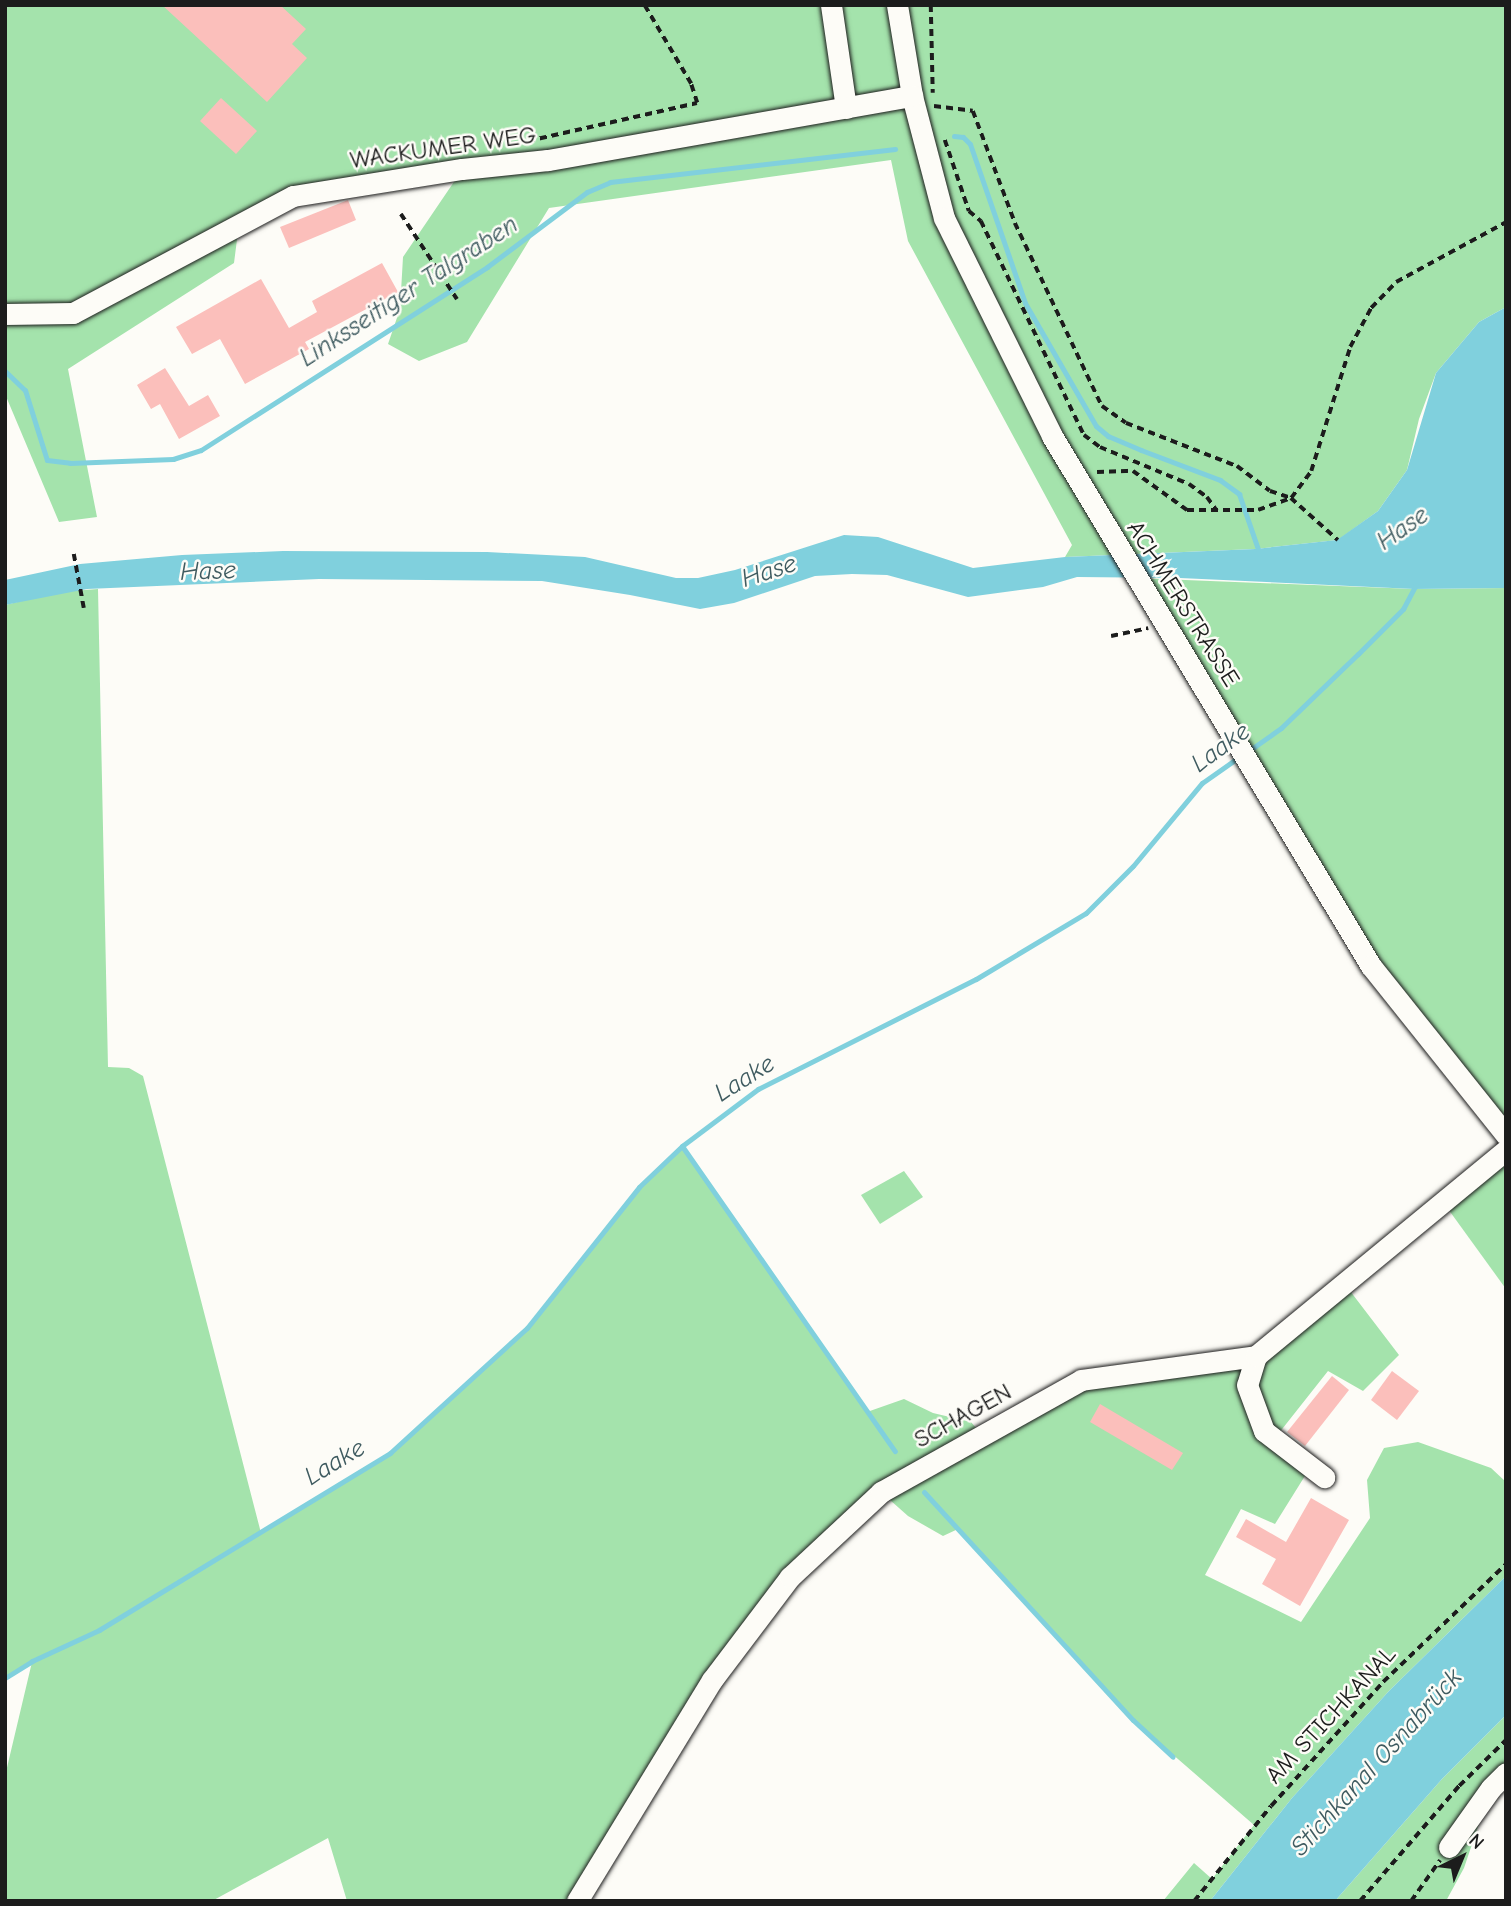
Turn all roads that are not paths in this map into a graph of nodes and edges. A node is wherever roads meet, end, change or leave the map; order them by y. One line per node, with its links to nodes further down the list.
1 (831, 5): 4 (street)
2 (897, 5): 3 (street, ACHMERSTRASSE)
3 (912, 96): 4 (street, WACKUMER WEG); 6 (street, ACHMERSTRASSE)
4 (846, 108): 5 (street, WACKUMER WEG)
5 (5, 314)
6 (1506, 1135)
7 (1506, 1150): 8 (street)
8 (1256, 1356): 9 (street); 12 (street, SCHAGEN)
9 (1324, 1477)
10 (1506, 1773): 11 (street)
11 (1449, 1847)
12 (578, 1901)

